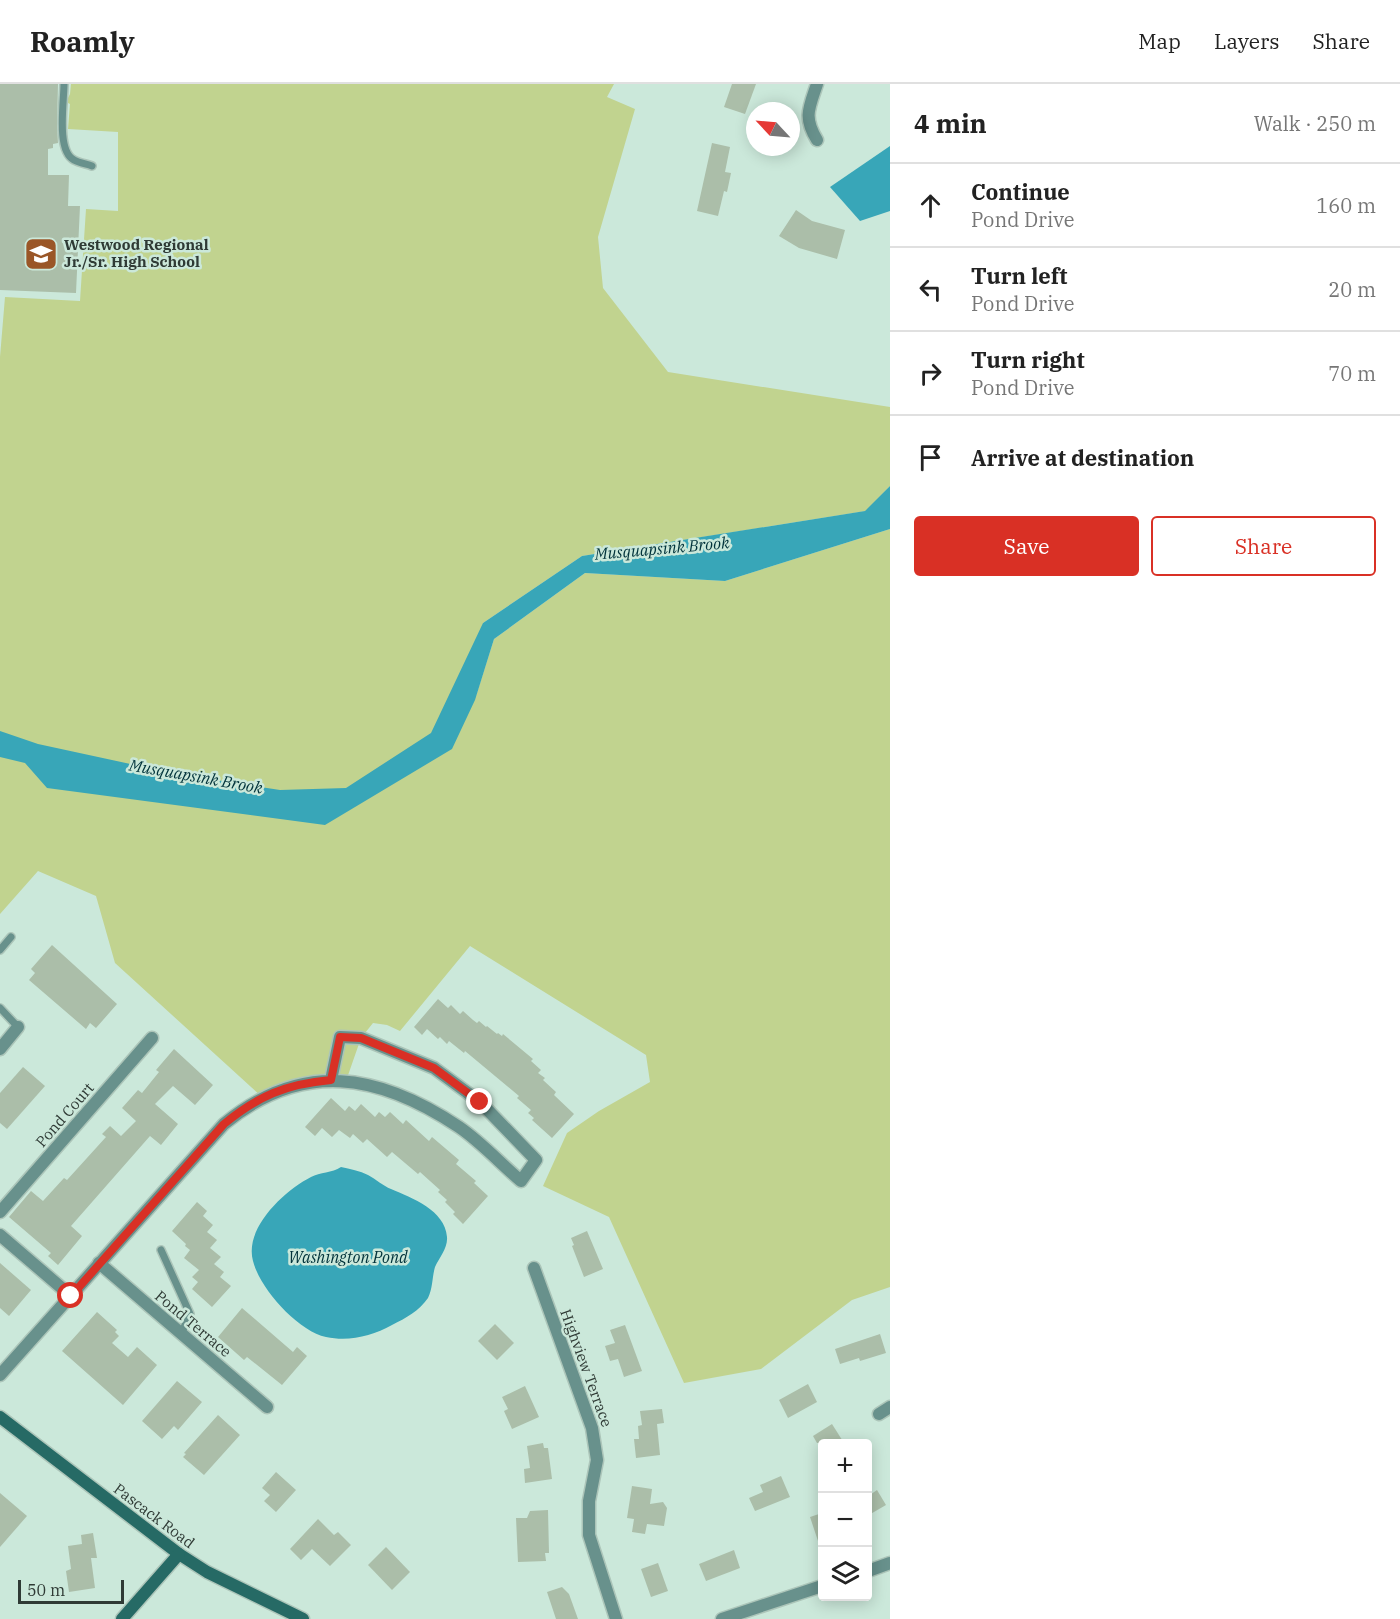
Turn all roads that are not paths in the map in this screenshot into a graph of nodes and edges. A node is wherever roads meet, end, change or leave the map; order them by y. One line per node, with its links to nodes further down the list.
1 (64, 84): 4 (lane)
2 (817, 84): 3 (street)
3 (817, 140)
4 (92, 166)
5 (11, 937): 6 (lane)
6 (0, 950)
7 (0, 1008): 8 (lane)
8 (18, 1027): 10 (street)
9 (152, 1038): 12 (street, Pond Court)
10 (0, 1049)
11 (331, 1080): 11 (street); 15 (street)
12 (0, 1212)
13 (0, 1236): 17 (street)
14 (161, 1250): 18 (lane)
15 (99, 1263): 17 (street); 18 (street, Pond Terrace)
16 (534, 1268): 28 (street, Highview Terrace)
17 (71, 1296): 19 (street)
18 (181, 1334): 20 (street, Pond Terrace)
19 (0, 1375)
20 (267, 1407)
21 (0, 1417): 22 (main road, Pascack Road)
22 (178, 1554): 26 (main road); 27 (main road, Pascack Road)
23 (890, 1563): 24 (street)
24 (872, 1569)
25 (818, 1587): 29 (street)
26 (122, 1619)
27 (303, 1619)
28 (616, 1619)
29 (722, 1619)

